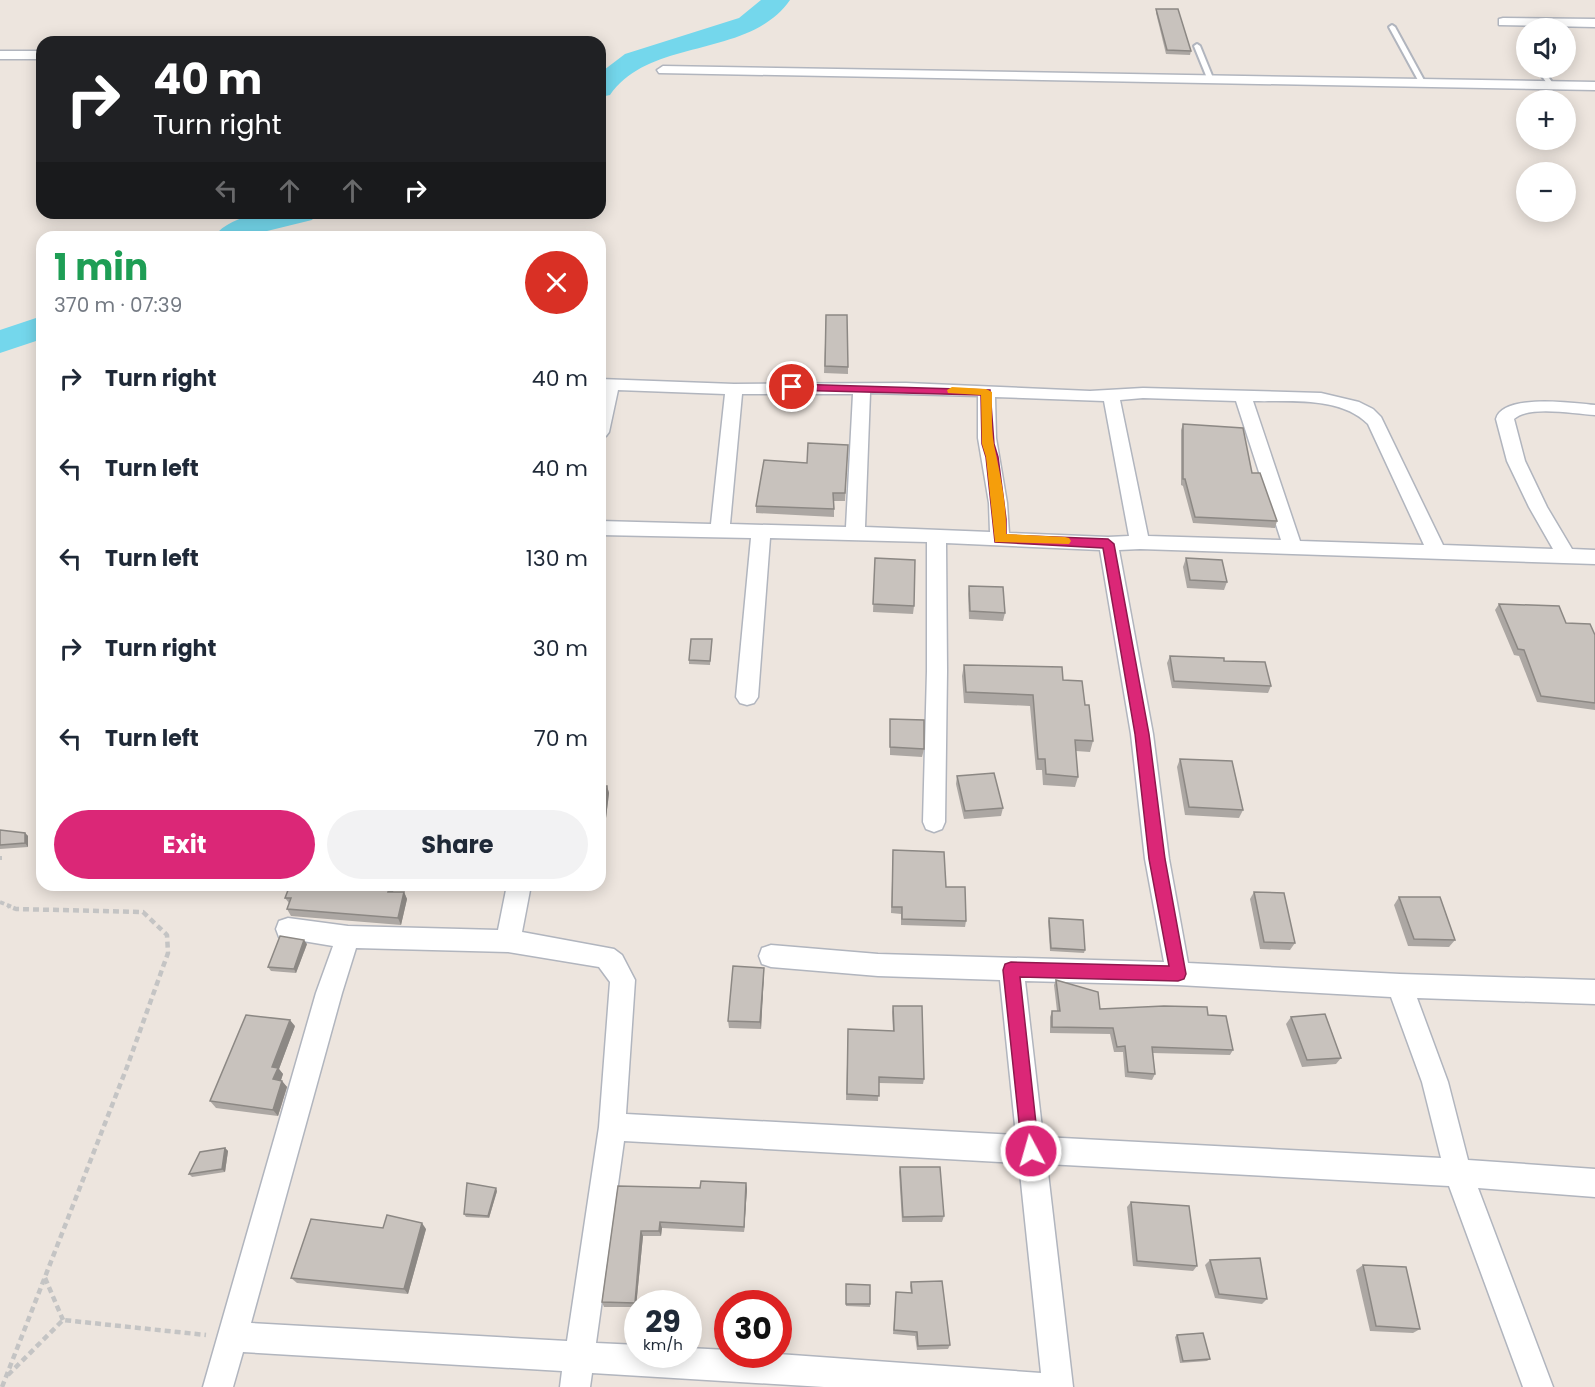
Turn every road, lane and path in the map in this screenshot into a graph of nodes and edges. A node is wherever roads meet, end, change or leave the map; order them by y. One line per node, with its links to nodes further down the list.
1 (1503, 22): 2 (street)
2 (1595, 23)
3 (1392, 27): 10 (lane)
4 (1197, 46): 8 (lane)
5 (0, 55): 6 (street)
6 (36, 56)
7 (663, 70): 8 (street)
8 (1210, 78): 10 (street)
9 (1546, 78): 11 (lane)
10 (1422, 82): 11 (street)
11 (1551, 85): 12 (street)
12 (1595, 86)
13 (606, 384): 14 (street)
14 (734, 388): 15 (street); 22 (street)
15 (862, 388): 16 (street); 23 (street)
16 (986, 392): 17 (street); 25 (street)
17 (1111, 395): 18 (street); 26 (street)
18 (1243, 396): 28 (street); 29 (street)
19 (1595, 410): 30 (street)
20 (606, 528): 22 (street)
21 (761, 531): 22 (street); 23 (street); 32 (street)
22 (720, 532)
23 (855, 534): 24 (street)
24 (936, 538): 25 (street); 33 (street)
25 (999, 538): 27 (street)
26 (1140, 542): 27 (street); 28 (street)
27 (1108, 544): 41 (street)
28 (1292, 545): 29 (street)
29 (1436, 551): 30 (street)
30 (1566, 555): 31 (street)
31 (1595, 556)
32 (747, 697)
33 (934, 822)
34 (518, 891): 38 (street)
35 (0, 902): 48 (path)
36 (288, 929): 37 (street)
37 (348, 937): 38 (street); 50 (street)
38 (508, 940): 44 (street)
39 (771, 956): 40 (street)
40 (1011, 970): 41 (street); 45 (street)
41 (1178, 974): 42 (street)
42 (1400, 986): 43 (street); 46 (street)
43 (1595, 992)
44 (612, 1127): 45 (street); 51 (street)
45 (1031, 1151): 46 (street); 57 (street)
46 (1458, 1173): 47 (street); 58 (street)
47 (1595, 1183)
48 (45, 1278): 49 (path); 52 (path)
49 (63, 1320): 50 (path); 52 (path)
50 (233, 1337): 51 (street); 54 (street)
51 (580, 1357): 55 (street); 56 (street)
52 (6, 1376): 53 (path)
53 (2, 1387)
54 (218, 1387)
55 (575, 1387)
56 (1038, 1387)
57 (1058, 1387)
58 (1538, 1387)

